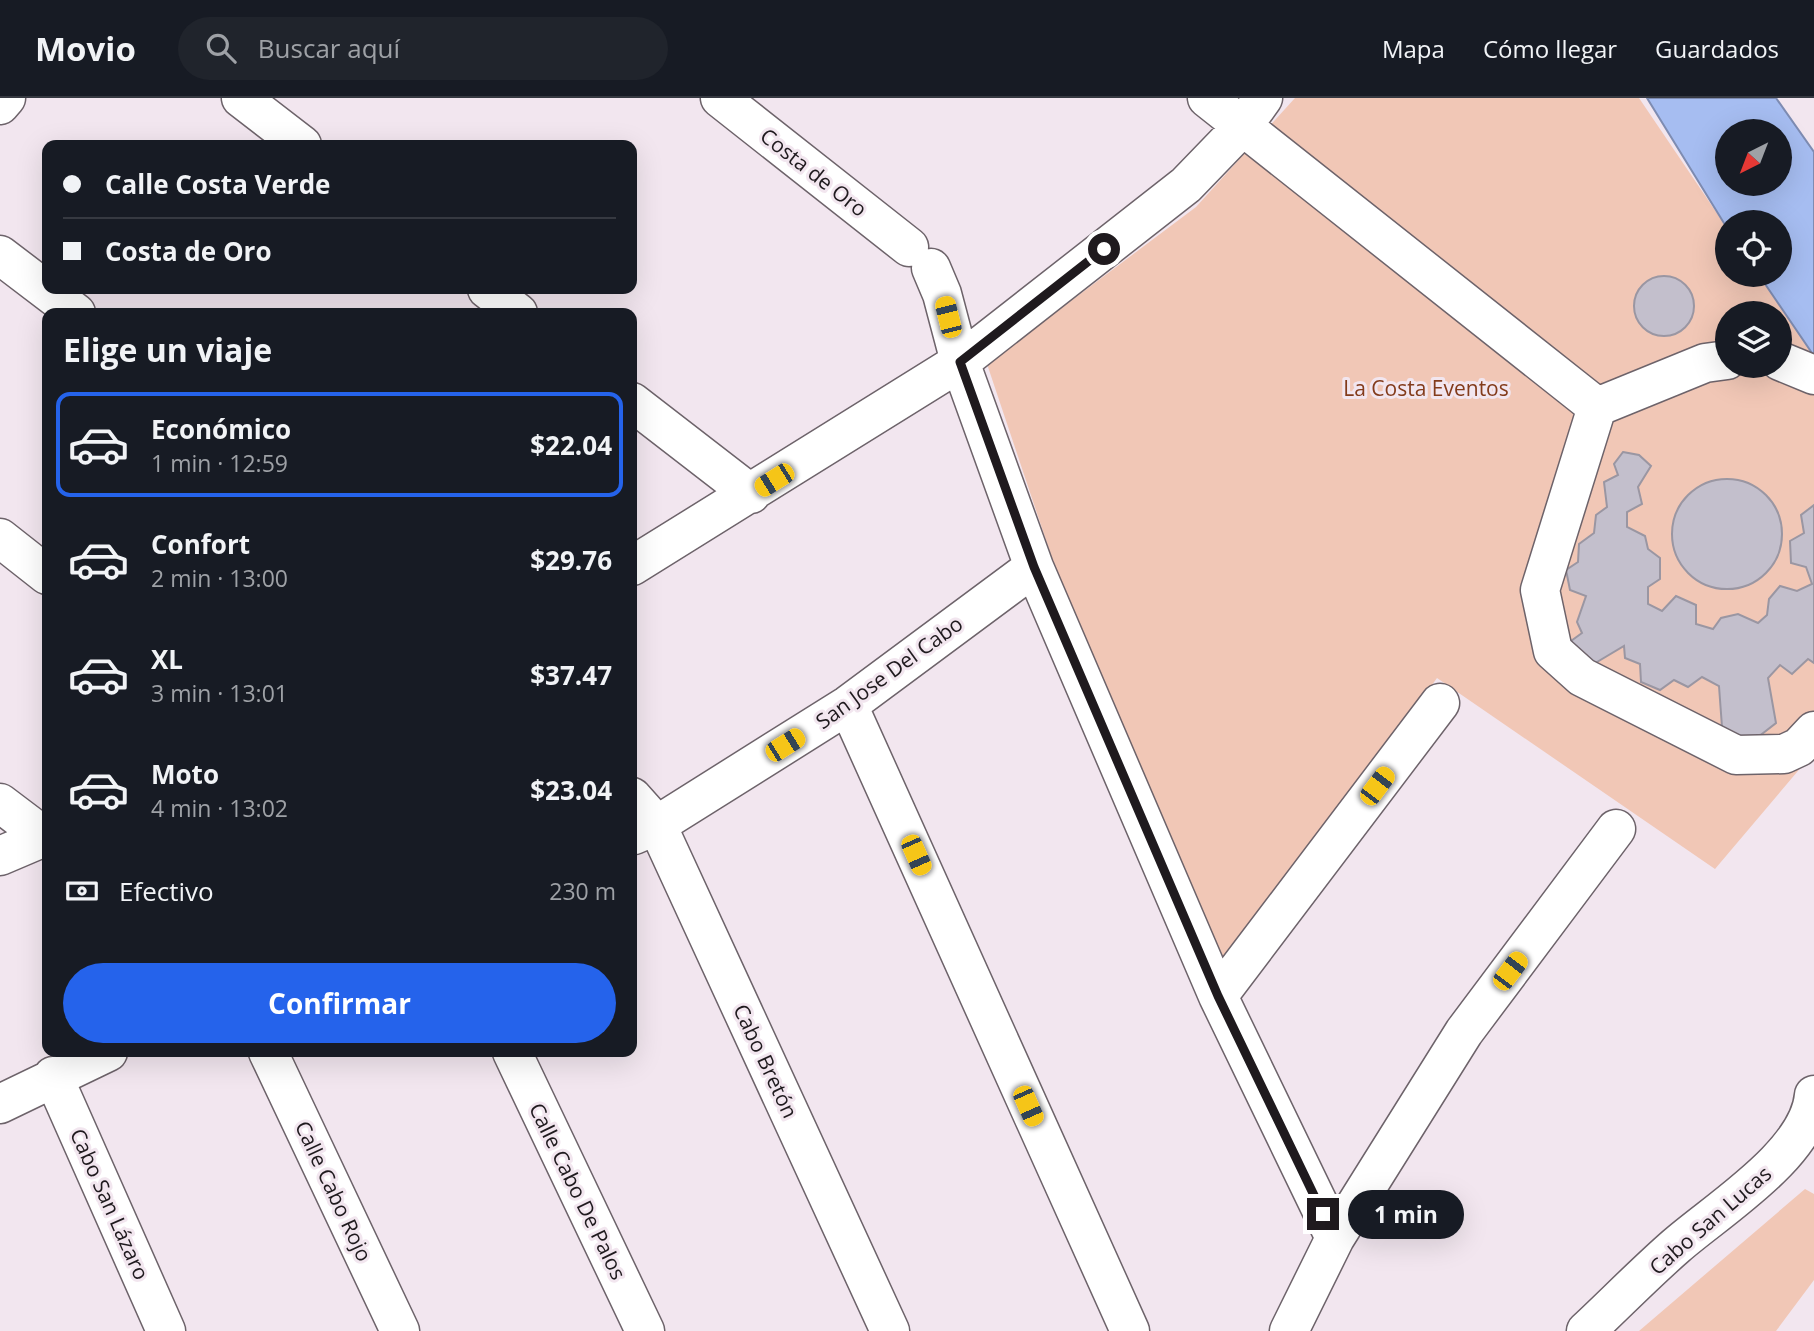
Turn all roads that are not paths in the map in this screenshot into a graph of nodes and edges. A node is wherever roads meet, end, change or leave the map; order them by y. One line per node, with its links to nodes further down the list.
1 (6, 98): 5 (street)
2 (242, 98): 7 (street)
3 (720, 98): 14 (street, Costa de Oro)
4 (1207, 98): 6 (street)
5 (0, 105)
6 (1253, 112): 14 (street); 19 (street)
7 (296, 140)
8 (0, 255): 9 (street)
9 (42, 287)
10 (51, 294): 12 (street)
11 (493, 294): 13 (street)
12 (69, 308)
13 (511, 308)
14 (960, 362): 20 (street); 23 (street, Costa de Oro)
15 (1715, 362): 19 (street)
16 (1792, 366): 17 (street)
17 (1814, 375)
18 (637, 406): 20 (street)
19 (1597, 407): 27 (street)
20 (751, 494): 22 (street)
21 (0, 538): 24 (street)
22 (637, 563)
23 (1034, 567): 26 (street, San Jose Del Cabo); 35 (street, Costa de Oro)
24 (42, 571)
25 (1440, 702): 35 (street)
26 (848, 705): 30 (street, San Jose Del Cabo); 47 (street)
27 (1814, 731)
28 (0, 803): 32 (street)
29 (637, 811): 30 (street, Cabo Bretón)
30 (644, 830): 46 (street, Cabo Bretón)
31 (1616, 830): 42 (street)
32 (42, 833)
33 (42, 838): 34 (street)
34 (0, 856)
35 (1218, 996): 42 (street, Costa de Oro)
36 (97, 1057): 39 (street)
37 (270, 1057): 44 (street, Calle Cabo Rojo)
38 (514, 1057): 45 (street, Calle Cabo De Palos)
39 (53, 1076): 41 (street); 43 (street, Cabo San Lázaro)
40 (1814, 1096): 49 (street, Cabo San Lucas)
41 (0, 1104)
42 (1335, 1238): 48 (street)
43 (166, 1331)
44 (400, 1331)
45 (645, 1331)
46 (890, 1331)
47 (1130, 1331)
48 (1289, 1331)
49 (1586, 1331)

